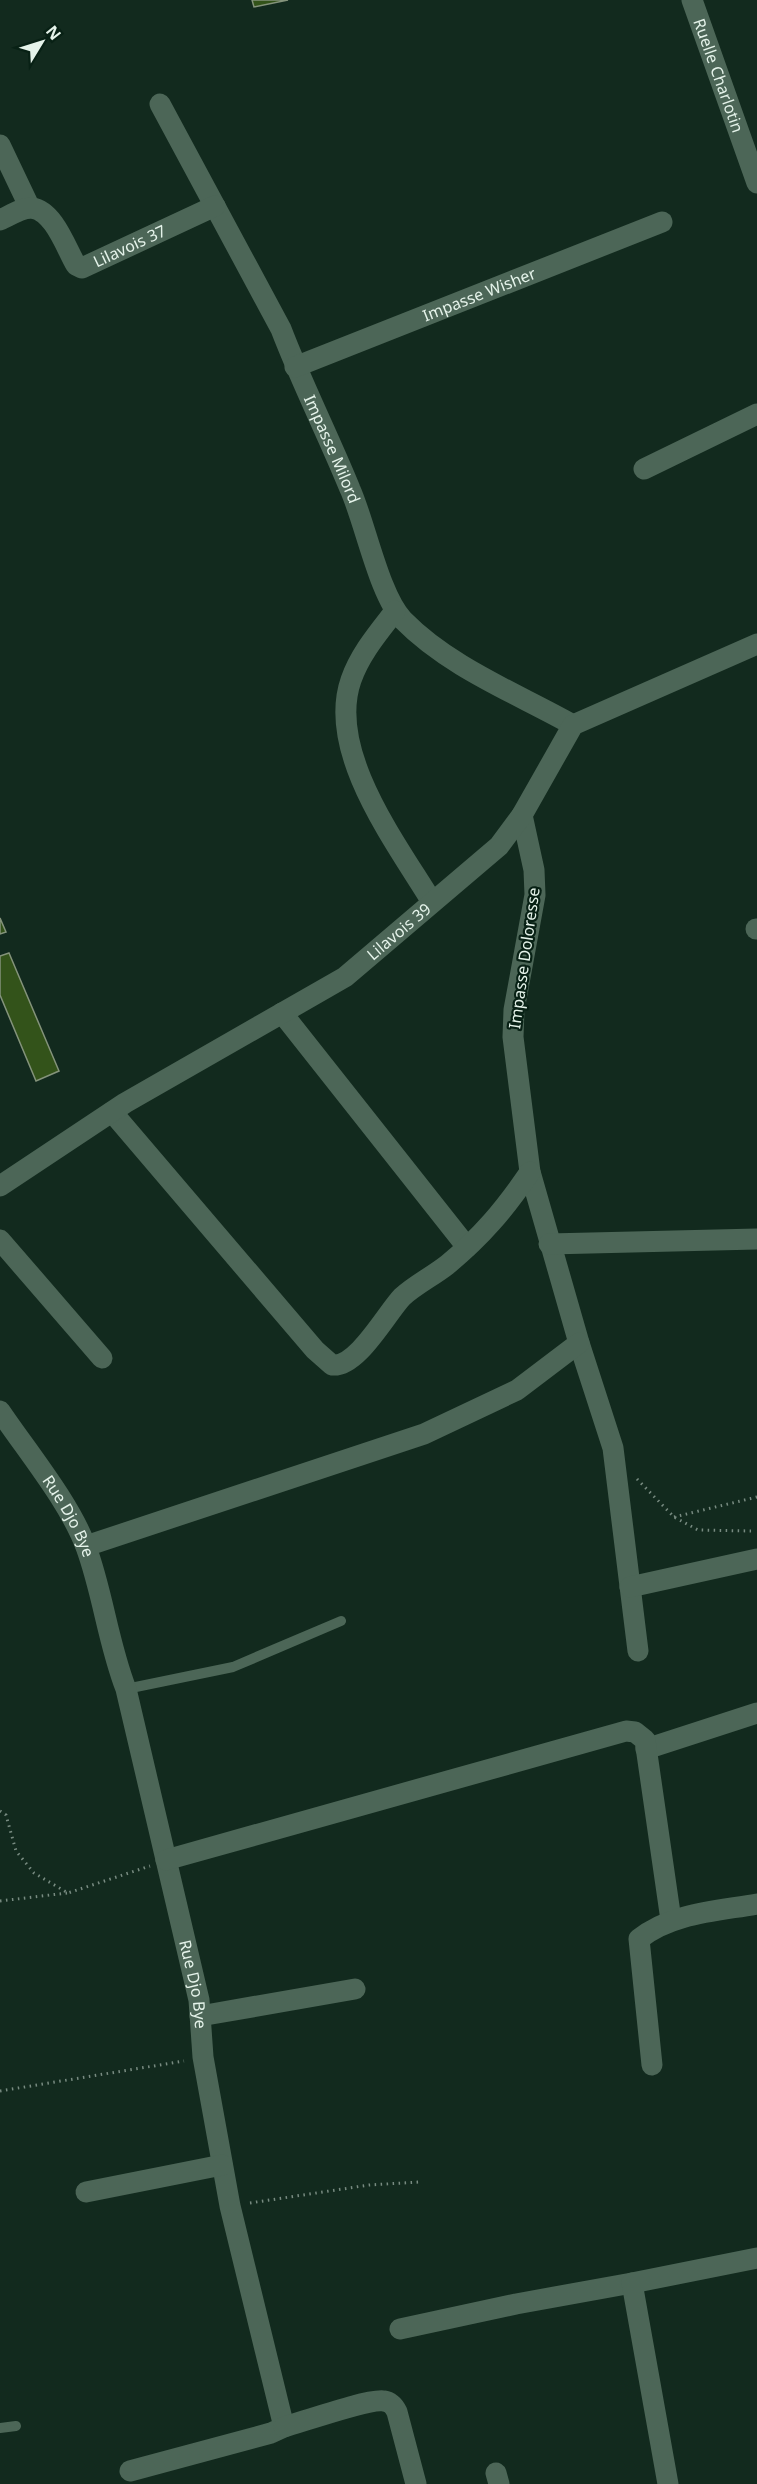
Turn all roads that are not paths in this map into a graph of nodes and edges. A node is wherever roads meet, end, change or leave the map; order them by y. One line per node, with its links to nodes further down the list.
1 (692, 0): 4 (street, Ruelle Charlotin)
2 (160, 104): 5 (street, Impasse Milord)
3 (0, 145): 6 (street)
4 (757, 183)
5 (215, 206): 6 (street, Lilavois 37); 9 (street, Impasse Milord)
6 (30, 208): 7 (street)
7 (0, 220)
8 (662, 222): 9 (street, Impasse Wisher)
9 (295, 367): 12 (street, Impasse Milord)
10 (757, 414): 11 (street)
11 (644, 469)
12 (395, 611): 14 (street, Impasse Milord); 16 (street)
13 (757, 644): 14 (street)
14 (573, 725): 15 (street, Lilavois 39)
15 (522, 815): 16 (street, Lilavois 39); 19 (street, Impasse Doloresse)
16 (432, 902): 17 (street, Lilavois 39)
17 (282, 1013): 18 (street, Lilavois 39); 24 (street)
18 (112, 1112): 20 (street, Lilavois 39); 24 (street)
19 (530, 1172): 23 (street, Impasse Doloresse); 24 (street)
20 (0, 1186)
21 (757, 1239): 23 (street)
22 (0, 1240): 26 (street)
23 (549, 1244): 25 (street, Impasse Doloresse)
24 (467, 1247)
25 (579, 1343): 28 (street); 30 (street, Impasse Doloresse)
26 (102, 1359)
27 (0, 1411): 28 (street, Rue Djo Bye)
28 (86, 1546): 33 (street, Rue Djo Bye)
29 (757, 1559): 30 (street)
30 (630, 1587): 32 (street, Impasse Doloresse)
31 (341, 1621): 33 (lane)
32 (638, 1651)
33 (126, 1689): 36 (street, Rue Djo Bye)
34 (757, 1713): 35 (street)
35 (646, 1749): 36 (street); 38 (street)
36 (166, 1860): 40 (street, Rue Djo Bye)
37 (757, 1904): 38 (street)
38 (671, 1920): 41 (street)
39 (355, 1989): 40 (street)
40 (200, 2016): 42 (street, Rue Djo Bye)
41 (652, 2065)
42 (222, 2164): 43 (street); 48 (street, Rue Djo Bye)
43 (86, 2192)
44 (757, 2258): 45 (street)
45 (632, 2283): 46 (street); 52 (street)
46 (400, 2329)
47 (16, 2426): 49 (lane)
48 (284, 2427): 50 (street); 51 (street)
49 (0, 2428)
50 (130, 2471)
51 (416, 2484)
52 (668, 2484)

